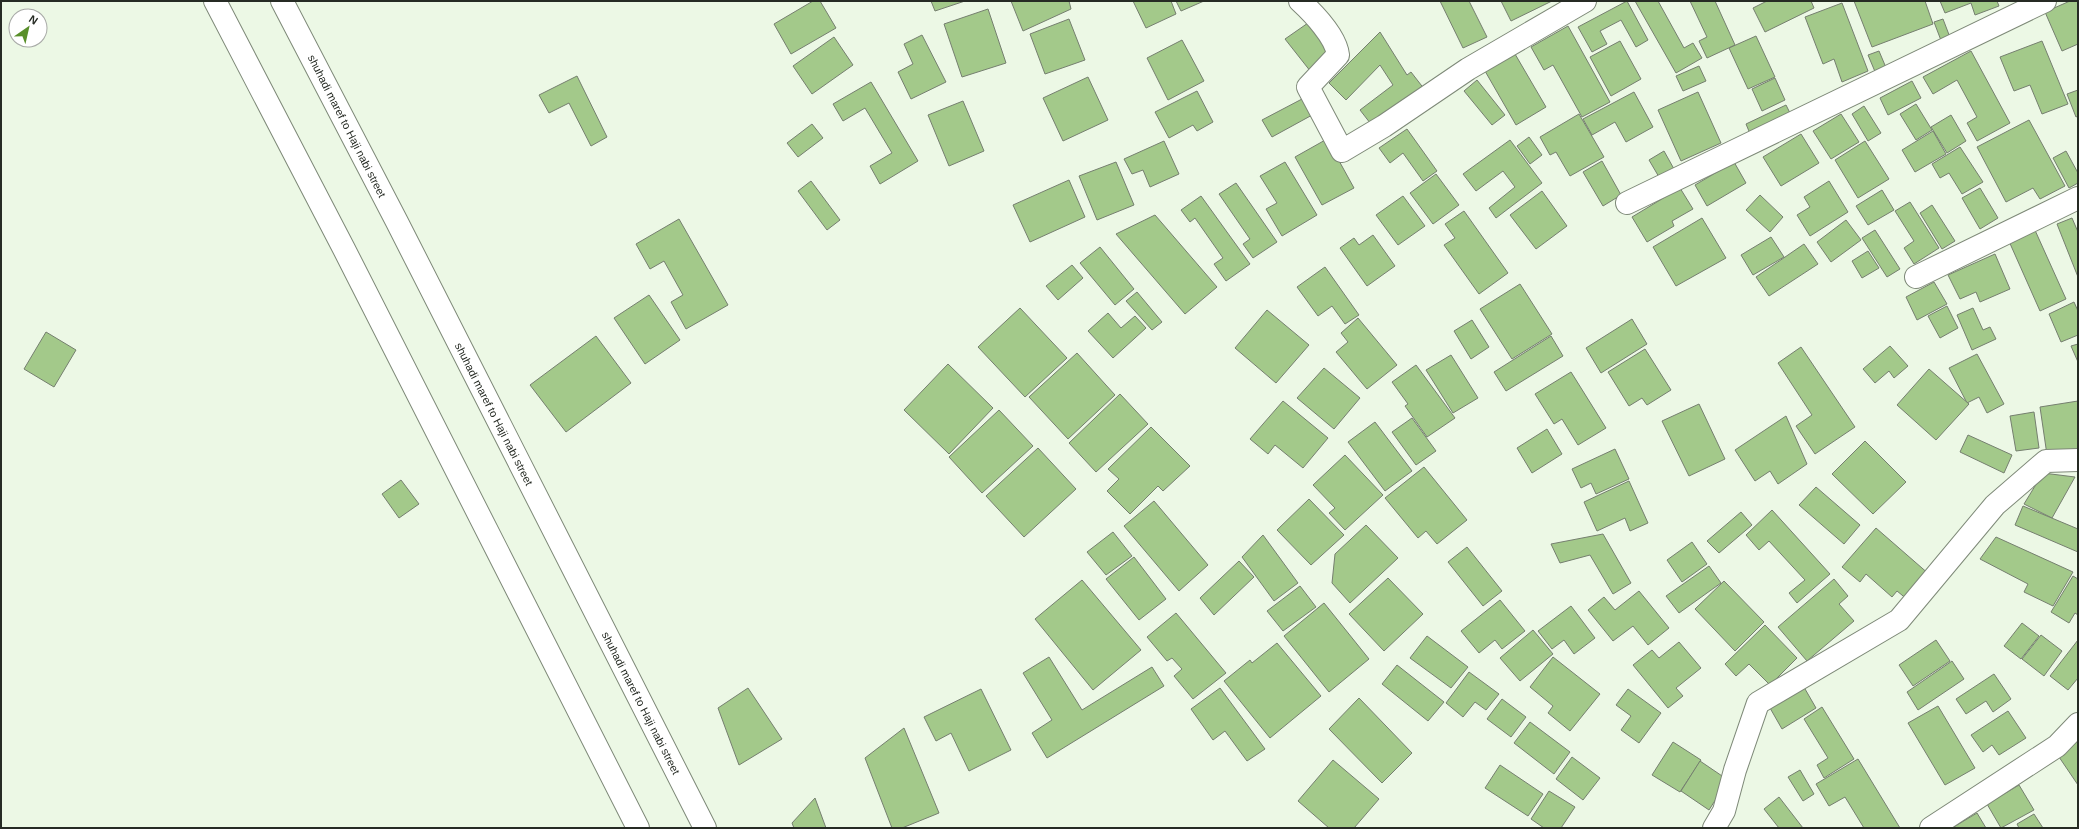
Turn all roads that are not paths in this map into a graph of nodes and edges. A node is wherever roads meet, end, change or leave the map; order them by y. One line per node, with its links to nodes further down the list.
1 (215, 1): 11 (main road)
2 (282, 1): 12 (main road, shuhadi maref to Haji nabi street)
3 (1300, 1): 4 (main road)
4 (1585, 1)
5 (2045, 1): 7 (main road)
6 (2078, 198): 8 (main road)
7 (1627, 203)
8 (1916, 277)
9 (2078, 460): 13 (main road)
10 (2078, 724): 14 (main road)
11 (638, 828)
12 (705, 828)
13 (1714, 828)
14 (1931, 828)

